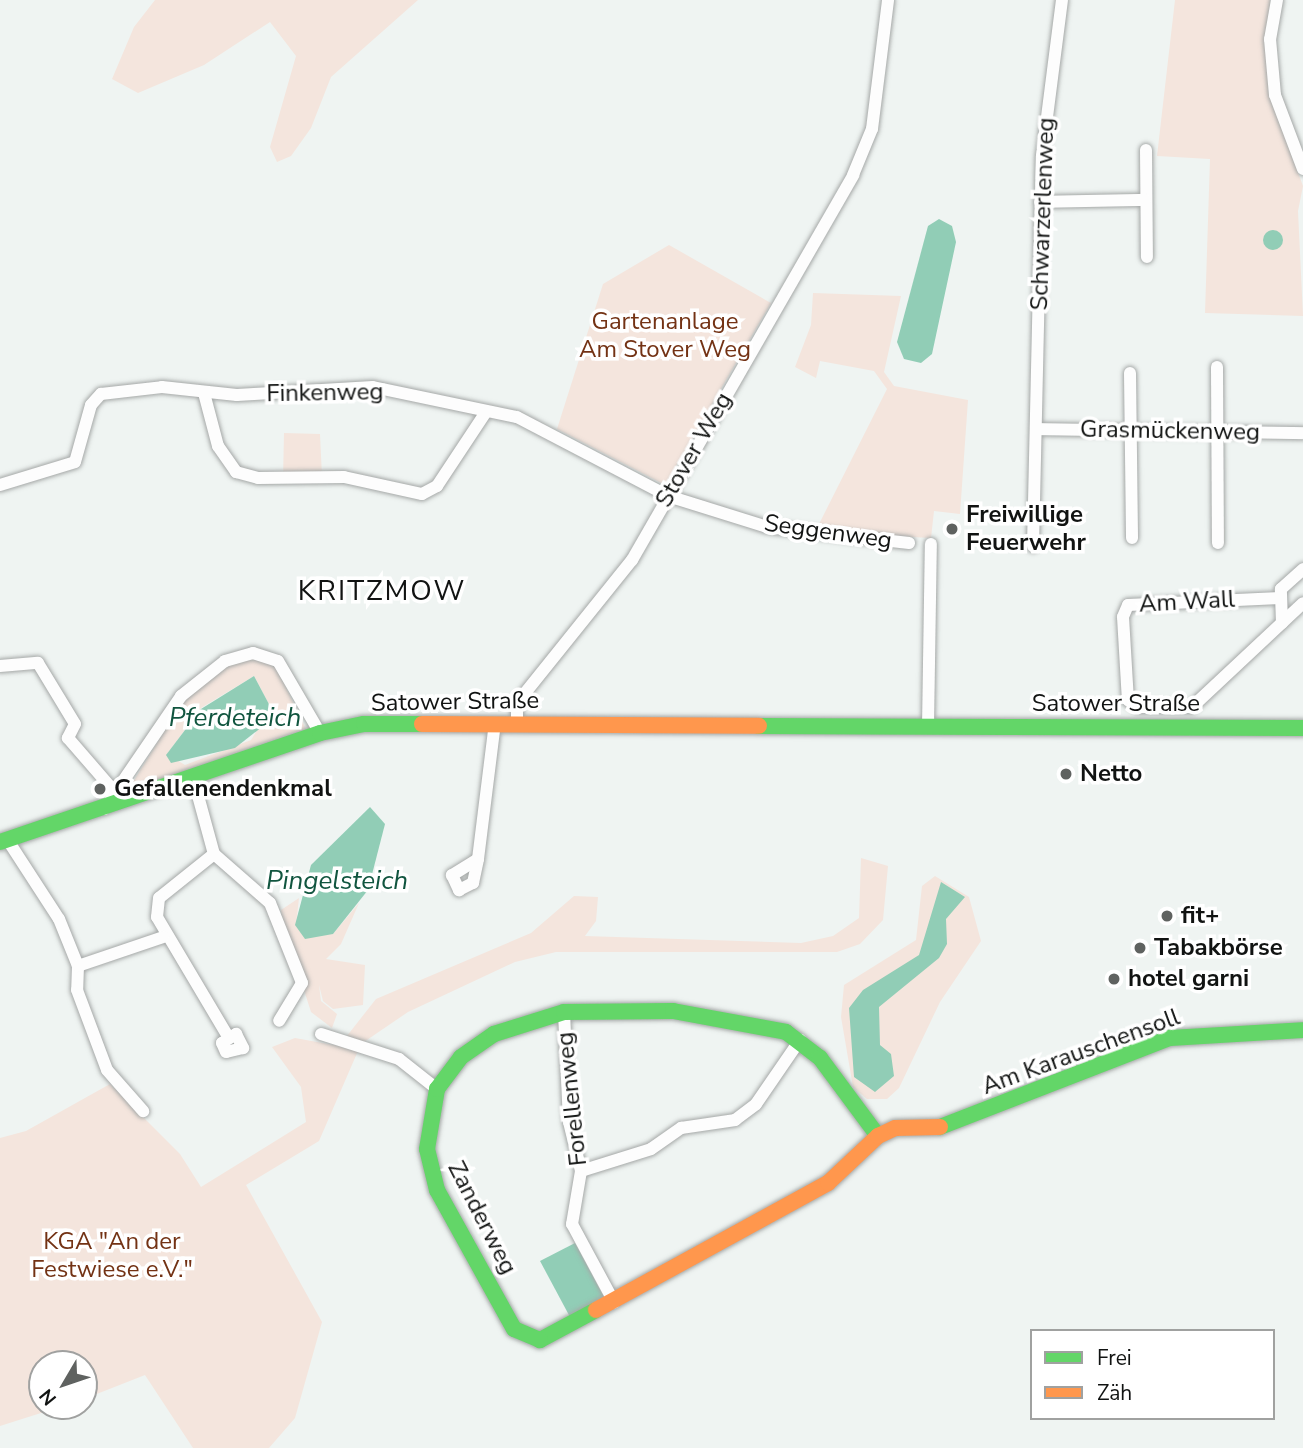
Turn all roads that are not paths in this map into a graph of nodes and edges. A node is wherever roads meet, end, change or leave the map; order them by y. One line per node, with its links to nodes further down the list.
1 (888, 0): 18 (street, Stover Weg)
2 (1062, 0): 7 (street, Schwarzerlenweg)
3 (1277, 0): 5 (street)
4 (1146, 150): 6 (street)
5 (1303, 169)
6 (1145, 200): 7 (street); 8 (street)
7 (1040, 202): 13 (street, Schwarzerlenweg)
8 (1147, 257)
9 (1217, 367): 15 (street)
10 (1130, 373): 14 (street)
11 (204, 393): 12 (street, Finkenweg); 12 (street); 17 (street, Finkenweg)
12 (486, 412): 18 (street, Finkenweg)
13 (1037, 429): 14 (street, Grasmückenweg); 23 (street)
14 (1131, 429): 15 (street, Grasmückenweg); 19 (street)
15 (1217, 431): 16 (street, Grasmückenweg); 21 (street)
16 (1303, 433)
17 (0, 485)
18 (668, 496): 20 (street, Seggenweg); 30 (street, Stover Weg)
19 (1132, 538)
20 (909, 543)
21 (1218, 543)
22 (931, 544): 31 (street)
23 (1033, 546)
24 (1303, 569): 25 (street)
25 (1280, 598): 27 (street); 27 (street, Am Wall)
26 (1303, 603): 27 (street, Am Wall)
27 (1282, 623)
28 (0, 666): 35 (street)
29 (495, 723): 30 (street, Satower Straße); 33 (street, Satower Straße); 39 (street)
30 (517, 723): 31 (street, Satower Straße)
31 (928, 726): 32 (street, Satower Straße)
32 (1303, 728)
33 (320, 733): 34 (street, Satower Straße); 35 (street)
34 (194, 781): 36 (street, Satower Straße); 38 (street)
35 (113, 790): 36 (street)
36 (104, 809): 37 (street, Satower Straße)
37 (4, 841): 41 (street)
38 (214, 853): 40 (street); 43 (street)
39 (478, 859)
40 (163, 937): 41 (street); 46 (street)
41 (78, 966): 49 (street)
42 (564, 1012): 47 (street, Zanderweg); 48 (street, Zanderweg); 51 (street, Forellenweg)
43 (279, 1021)
44 (1303, 1030): 50 (street, Am Karauschensoll)
45 (321, 1034): 48 (street)
46 (227, 1035)
47 (800, 1040): 50 (street); 51 (street)
48 (438, 1089): 52 (street, Zanderweg)
49 (143, 1111)
50 (878, 1136): 52 (street, Zanderweg)
51 (581, 1171): 52 (street, Forellenweg)
52 (614, 1302)

